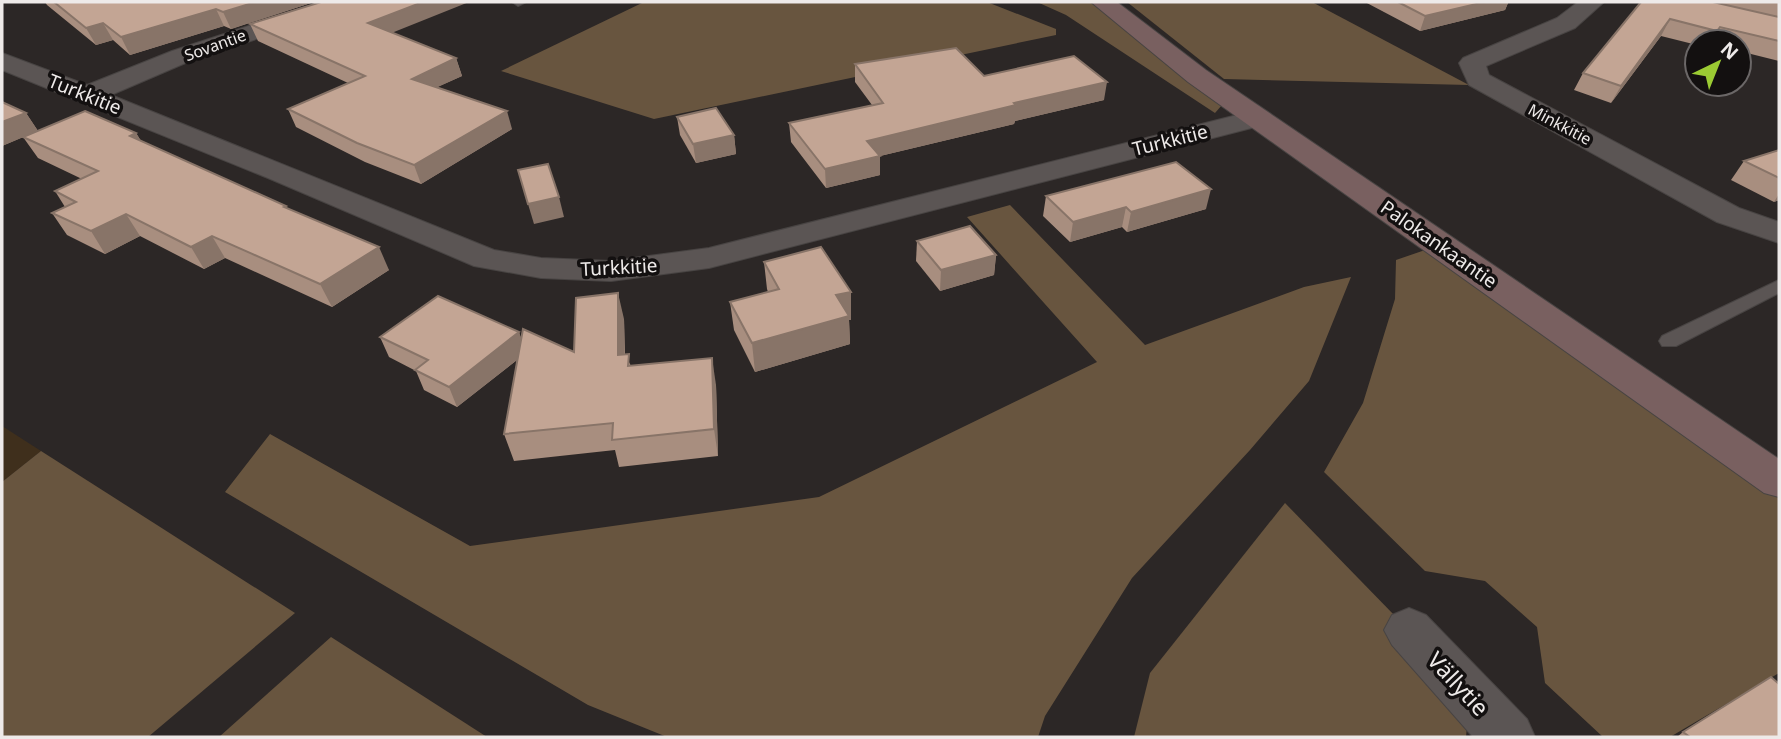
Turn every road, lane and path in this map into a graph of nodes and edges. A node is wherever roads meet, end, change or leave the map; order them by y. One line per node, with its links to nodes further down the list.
1 (345, 2): 5 (street, Sovantie)
2 (1103, 2): 6 (main road, Palokankaantie)
3 (1592, 2): 7 (street, Minkkitie)
4 (2, 61): 5 (street, Turkkitie)
5 (87, 95): 6 (street, Turkkitie)
6 (1257, 118): 10 (main road, Palokankaantie)
7 (1779, 233)
8 (1779, 286): 9 (lane)
9 (1669, 341)
10 (1779, 481)
11 (1409, 630): 12 (street, Vällytie)
12 (1507, 737)

